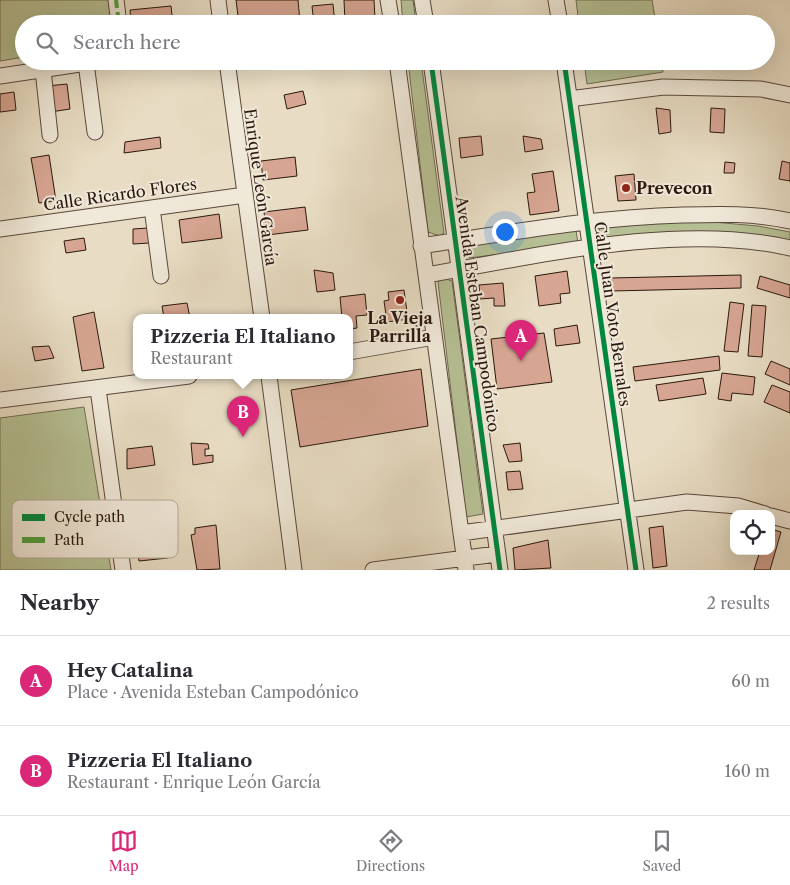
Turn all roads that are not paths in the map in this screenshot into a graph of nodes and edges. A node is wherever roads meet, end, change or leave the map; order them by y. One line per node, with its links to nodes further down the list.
1 (116, 0): 6 (street)
2 (218, 0): 7 (street)
3 (388, 0): 8 (street)
4 (422, 0): 9 (street)
5 (556, 0): 10 (street)
6 (118, 15)
7 (220, 15)
8 (390, 15)
9 (424, 15)
10 (558, 15)
11 (43, 70): 17 (street); 21 (street)
12 (93, 70): 20 (street)
13 (227, 70): 22 (street, Enrique León García)
14 (398, 70): 28 (street)
15 (432, 70): 27 (street, Avenida Esteban Campodónico)
16 (565, 70): 19 (street, Calle Juan Voto Bernales)
17 (0, 76)
18 (790, 95): 19 (street)
19 (569, 99): 25 (street, Calle Juan Voto Bernales)
20 (95, 132)
21 (50, 134)
22 (245, 194): 23 (street, Calle Ricardo Flores); 34 (street, Enrique León García)
23 (152, 208): 26 (street, Calle Ricardo Flores); 33 (street)
24 (790, 221): 25 (street)
25 (587, 222): 27 (street); 29 (street, Calle Juan Voto Bernales)
26 (0, 229)
27 (456, 241): 28 (street); 31 (street, Avenida Esteban Campodónico)
28 (422, 246): 32 (street)
29 (590, 248): 30 (street); 31 (street); 42 (street, Calle Juan Voto Bernales)
30 (790, 248)
31 (460, 269): 32 (street); 46 (street, Avenida Esteban Campodónico)
32 (427, 275): 35 (street)
33 (161, 276)
34 (261, 314)
35 (434, 337): 36 (street); 47 (street)
36 (353, 351)
37 (168, 379): 39 (street)
38 (269, 379): 50 (street)
39 (98, 389): 40 (street); 41 (street)
40 (0, 400)
41 (113, 500)
42 (627, 510): 43 (street); 46 (street); 53 (street, Calle Juan Voto Bernales)
43 (752, 510)
44 (775, 517): 45 (street)
45 (790, 521)
46 (493, 528): 47 (street); 48 (street, Avenida Esteban Campodónico)
47 (461, 532): 49 (street)
48 (497, 554): 49 (street); 52 (street, Avenida Esteban Campodónico)
49 (465, 563): 51 (street)
50 (294, 570)
51 (373, 570)
52 (500, 570)
53 (636, 570)

